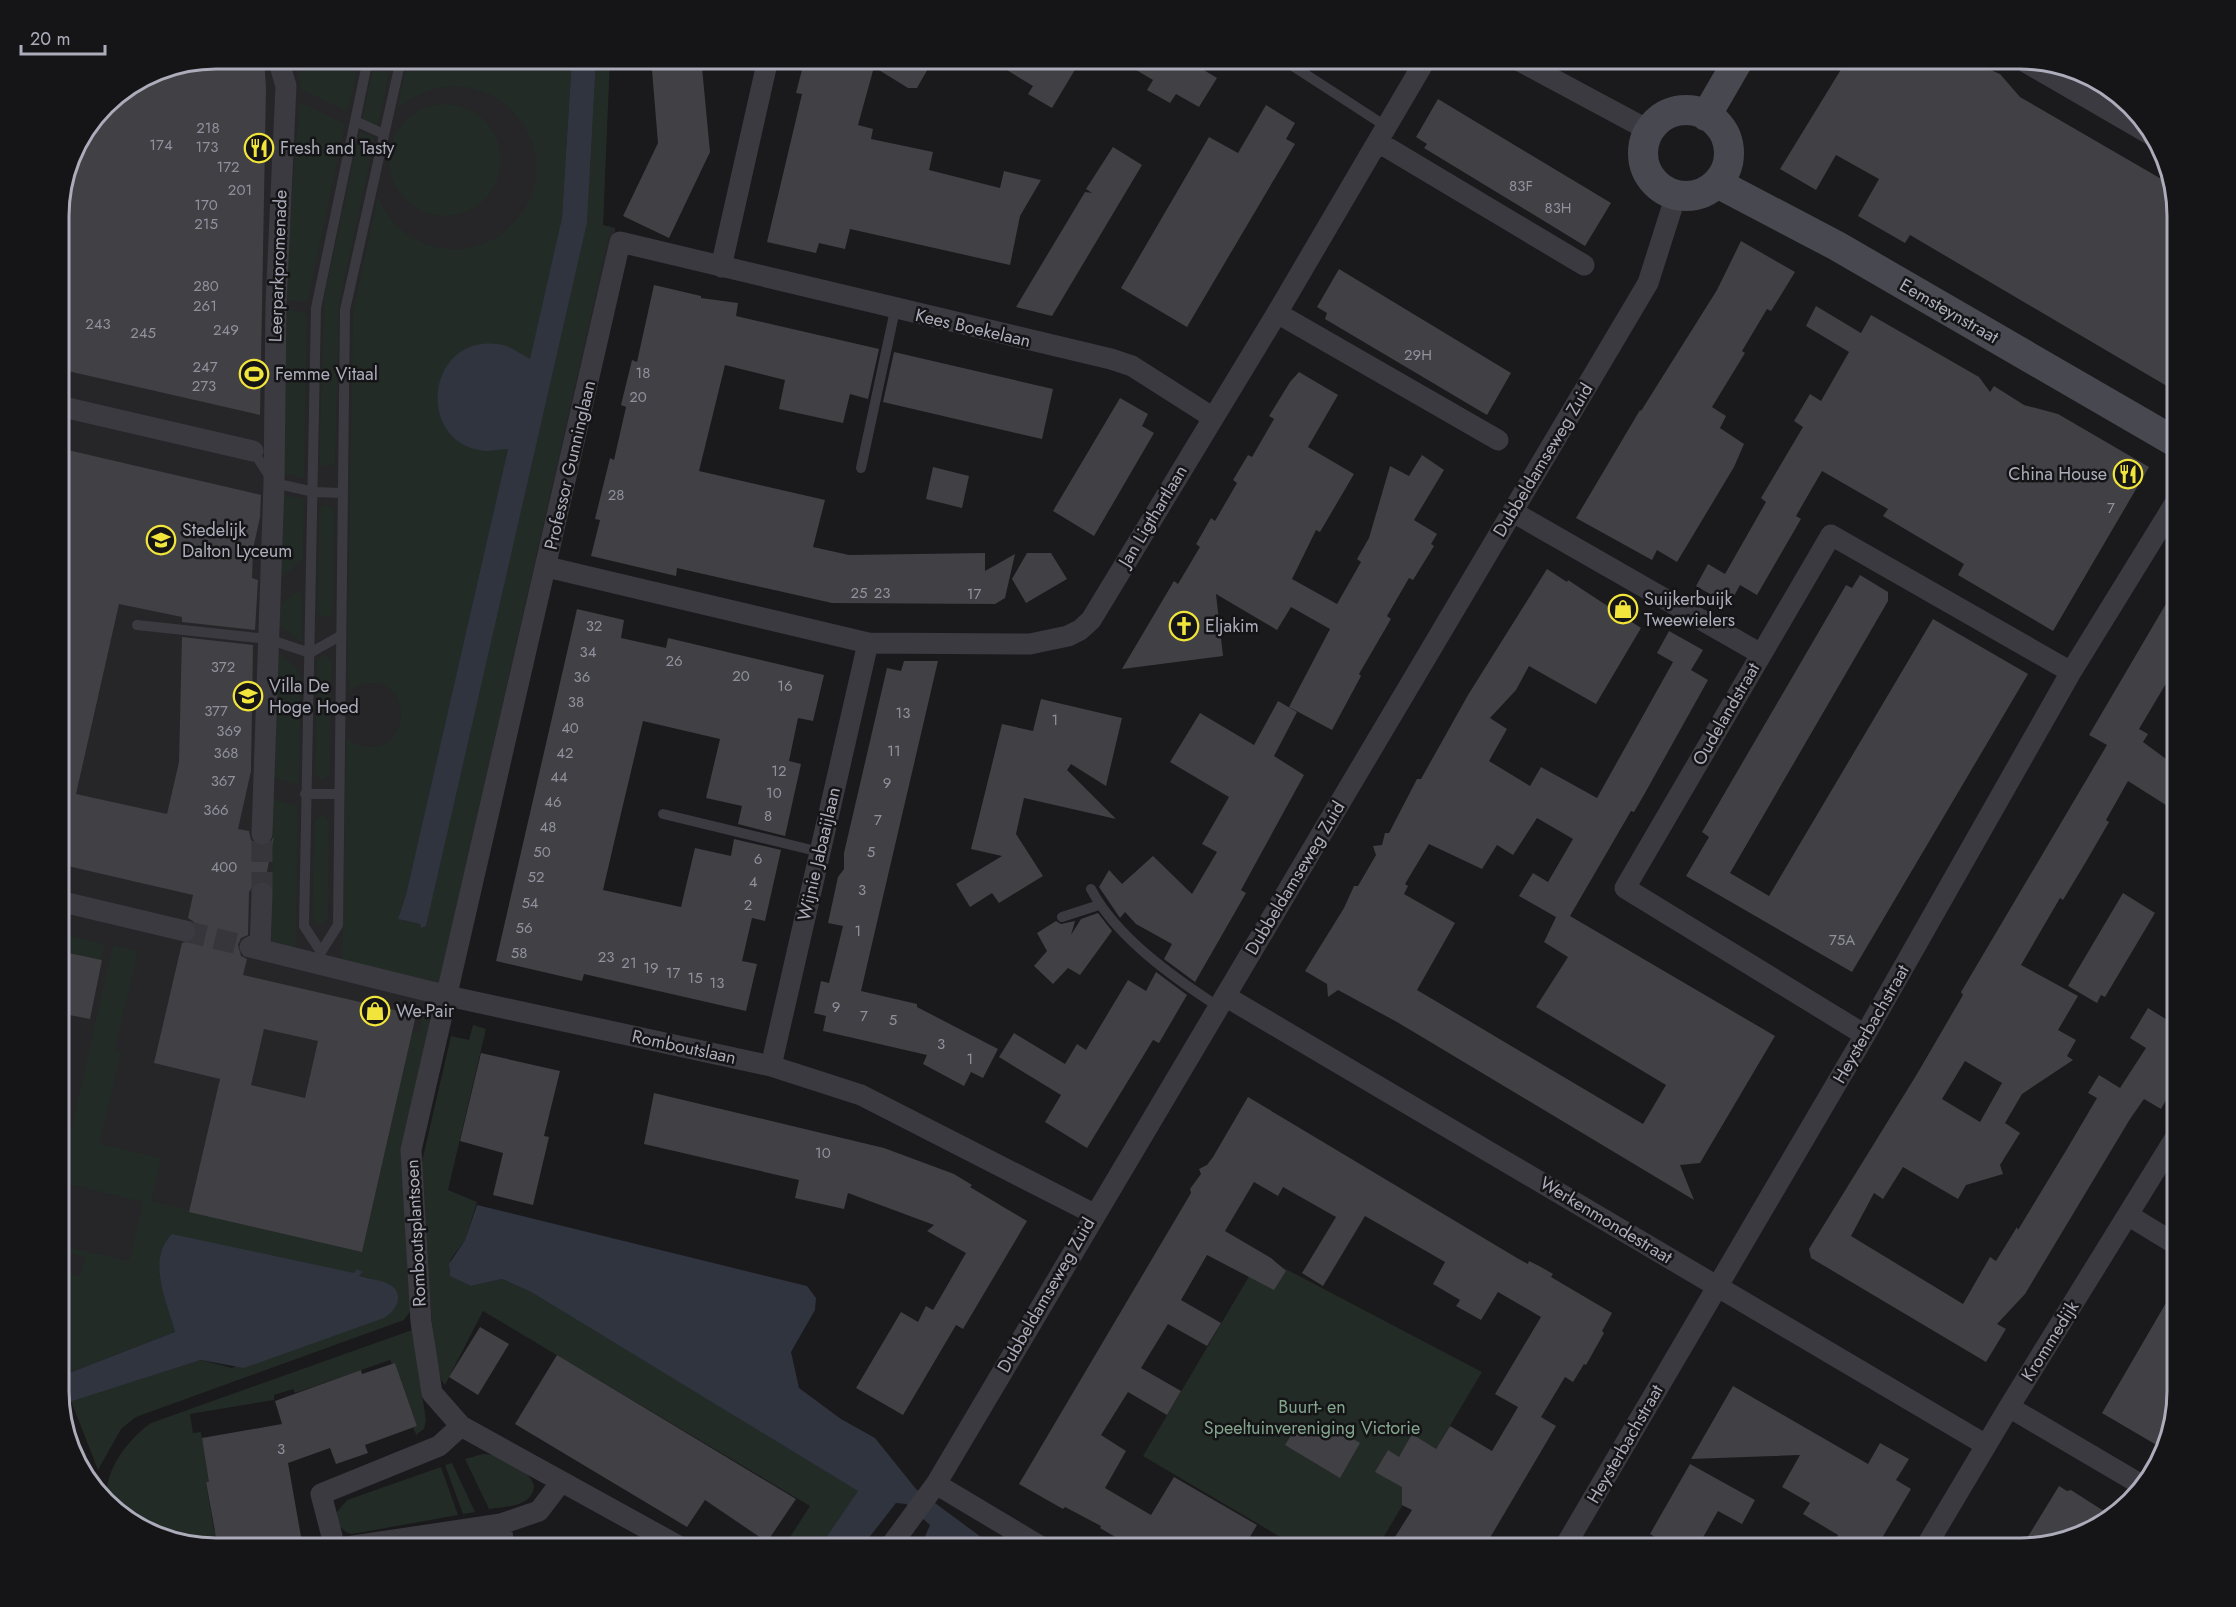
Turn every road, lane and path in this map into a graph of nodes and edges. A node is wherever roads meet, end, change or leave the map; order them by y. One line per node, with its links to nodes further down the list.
1 (281, 69): 28 (street, Leerparkpromenade)
2 (366, 69): 11 (lane)
3 (399, 69): 14 (lane)
4 (766, 69): 19 (street)
5 (1296, 69): 15 (lane)
6 (1420, 69): 15 (street, Jan Ligthartlaan)
7 (1536, 69): 13 (street)
8 (1733, 69): 10 (street)
9 (2041, 70): 12 (street)
10 (1706, 116): 13 (street); 16 (street)
11 (355, 121): 14 (lane); 29 (lane)
12 (2138, 127)
13 (1650, 131): 17 (street)
14 (384, 134): 30 (lane)
15 (1382, 134): 18 (street); 21 (street, Jan Ligthartlaan)
16 (1717, 183): 17 (street); 24 (street, Eemsteynstraat)
17 (1676, 195): 31 (street, Dubbeldamseweg Zuid)
18 (1584, 265)
19 (721, 267): 20 (street, Kees Boekelaan); 33 (street, Professor Gunninglaan)
20 (895, 310): 23 (street, Kees Boekelaan); 27 (lane)
21 (1277, 313): 23 (street, Jan Ligthartlaan); 25 (street)
22 (69, 408): 26 (street)
23 (1212, 417): 37 (street, Jan Ligthartlaan)
24 (2167, 437)
25 (1498, 440)
26 (253, 451): 28 (lane)
27 (861, 468)
28 (274, 483): 29 (lane); 36 (street, Leerparkpromenade)
29 (314, 492): 30 (lane); 38 (lane)
30 (342, 493): 35 (lane)
31 (1513, 512): 39 (street); 54 (street, Dubbeldamseweg Zuid)
32 (2167, 518): 40 (street, Heysterbachstraat)
33 (547, 567): 37 (street); 53 (street, Professor Gunninglaan)
34 (137, 625): 36 (lane)
35 (340, 636): 38 (lane); 42 (lane)
36 (268, 639): 38 (lane); 44 (street, Leerparkpromenade)
37 (868, 643): 45 (street, Wijnie Jabaaijlaan)
38 (310, 653): 41 (lane)
39 (1761, 654): 40 (street, Oudelandstraat); 55 (street, Oudelandstraat)
40 (2071, 672): 55 (street, Heysterbachstraat)
41 (305, 794): 42 (lane); 52 (lane)
42 (339, 794): 52 (lane)
43 (663, 814): 45 (lane)
44 (262, 834)
45 (820, 852): 56 (street, Wijnie Jabaaijlaan)
46 (1090, 889): 49 (lane)
47 (262, 893): 52 (street, Romboutslaan)
48 (69, 903): 51 (street)
49 (1099, 905): 50 (lane); 54 (lane)
50 (1062, 917)
51 (185, 931)
52 (320, 959): 53 (street, Romboutslaan)
53 (448, 996): 56 (street, Romboutslaan); 63 (street, Romboutsplantsoen)
54 (1222, 1001): 58 (street, Dubbeldamseweg Zuid); 61 (street, Werkenmondestraat)
55 (1865, 1035): 61 (street, Heysterbachstraat)
56 (771, 1066): 58 (street, Romboutslaan)
57 (2167, 1153): 59 (street, Krommedijk)
58 (1094, 1214): 67 (street, Dubbeldamseweg Zuid)
59 (2128, 1215): 60 (street); 62 (street, Krommedijk)
60 (2167, 1238)
61 (1717, 1286): 64 (street, Werkenmondestraat); 75 (street, Heysterbachstraat)
62 (2009, 1407): 64 (street, Krommedijk); 65 (street)
63 (461, 1426): 66 (street, Romboutsplantsoen); 69 (street)
64 (1986, 1445): 76 (street, Krommedijk)
65 (2137, 1481)
66 (561, 1482): 68 (street); 72 (street, Romboutsplantsoen)
67 (932, 1489): 73 (street, Dubbeldamseweg Zuid); 74 (street)
68 (501, 1524): 70 (street); 71 (street)
69 (332, 1538)
70 (407, 1538)
71 (503, 1538)
72 (664, 1538)
73 (897, 1538)
74 (1024, 1538)
75 (1570, 1538)
76 (1931, 1538)

